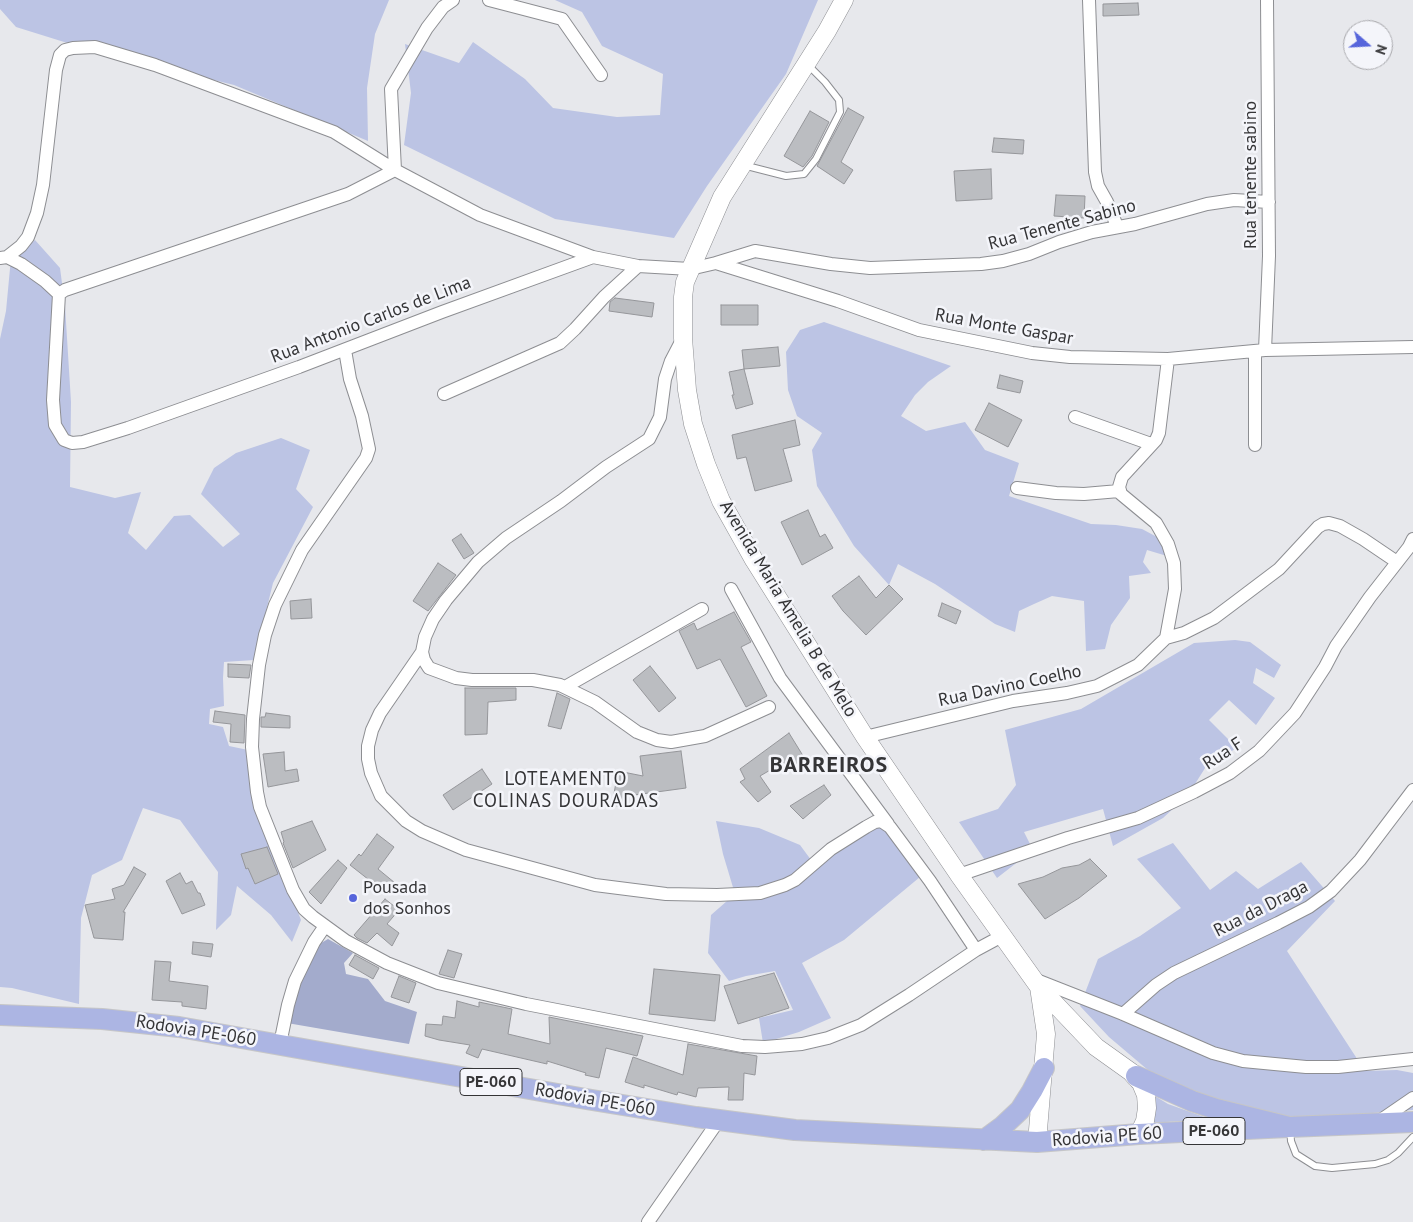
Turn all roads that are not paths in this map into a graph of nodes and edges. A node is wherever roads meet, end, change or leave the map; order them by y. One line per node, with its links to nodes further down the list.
1 (453, 0): 9 (street)
2 (489, 0): 7 (street)
3 (844, 0): 6 (street, Avenida Maria Amelia B de Melo)
4 (1089, 0): 11 (street)
5 (1267, 0): 10 (street, Rua tenente sabino)
6 (806, 63): 8 (street, Avenida Maria Amelia B de Melo); 8 (lane)
7 (601, 75)
8 (743, 165): 16 (street, Avenida Maria Amelia B de Melo)
9 (395, 170): 12 (street); 13 (street); 17 (street)
10 (1269, 202): 11 (street, Rua Tenente Sabino); 21 (street, Rua tenente sabino)
11 (1116, 226): 14 (street, Rua Tenente Sabino)
12 (593, 257): 15 (street); 20 (street, Rua Antonio Carlos de Lima)
13 (3, 258): 17 (street)
14 (716, 263): 16 (street); 22 (street, Rua Monte Gaspar)
15 (638, 266): 16 (street); 23 (street)
16 (690, 269): 18 (street, Avenida Maria Amelia B de Melo)
17 (59, 294): 20 (street, Rua Antonio Carlos de Lima)
18 (683, 338): 34 (street); 37 (street, Avenida Maria Amelia B de Melo)
19 (1413, 347): 21 (street, Rua Monte Gaspar)
20 (345, 350): 41 (street)
21 (1260, 351): 22 (street, Rua Monte Gaspar); 26 (street, Rua tenente sabino)
22 (1168, 359): 25 (street)
23 (444, 394)
24 (1075, 417): 25 (street)
25 (1151, 444): 28 (street)
26 (1256, 445)
27 (1016, 488): 28 (street)
28 (1119, 490): 33 (street)
29 (1412, 545): 30 (street, Rua F)
30 (1397, 562): 33 (street); 40 (street, Rua F)
31 (731, 589): 39 (street)
32 (702, 609): 35 (street)
33 (1166, 638): 37 (street, Rua Davino Coelho)
34 (422, 652): 35 (street); 39 (street)
35 (565, 687): 36 (street)
36 (769, 706)
37 (865, 737): 40 (street, Avenida Maria Amelia B de Melo)
38 (1413, 790): 45 (street, Rua da Draga)
39 (888, 824): 43 (street)
40 (958, 875): 42 (street, Avenida Maria Amelia B de Melo)
41 (325, 926): 43 (street); 47 (street)
42 (1002, 936): 43 (street); 44 (street, Avenida Maria Amelia B de Melo)
43 (976, 950)
44 (1036, 983): 45 (street); 49 (street); 50 (street, Avenida Maria Amelia B de Melo)
45 (1123, 1014): 48 (street)
46 (0, 1015): 47 (main road, Rodovia PE-060 / PE-060)
47 (280, 1044): 52 (main road, Rodovia PE-060 / PE-060)
48 (1413, 1059)
49 (1044, 1068): 58 (main road); 59 (street)
50 (1136, 1076): 55 (main road); 56 (street)
51 (1413, 1098): 54 (street)
52 (719, 1120): 58 (main road, Rodovia PE-060 / PE-060); 60 (street)
53 (1413, 1122): 54 (main road, Rodovia PE 60)
54 (1376, 1123): 55 (main road, Rodovia PE 60)
55 (1289, 1127): 56 (main road, Rodovia PE 60 / PE-060); 57 (lane)
56 (1138, 1134): 59 (main road, Rodovia PE 60 / PE-060)
57 (1413, 1137)
58 (984, 1140): 59 (main road, Rodovia PE 60 / PE-060)
59 (1037, 1142)
60 (648, 1222)

